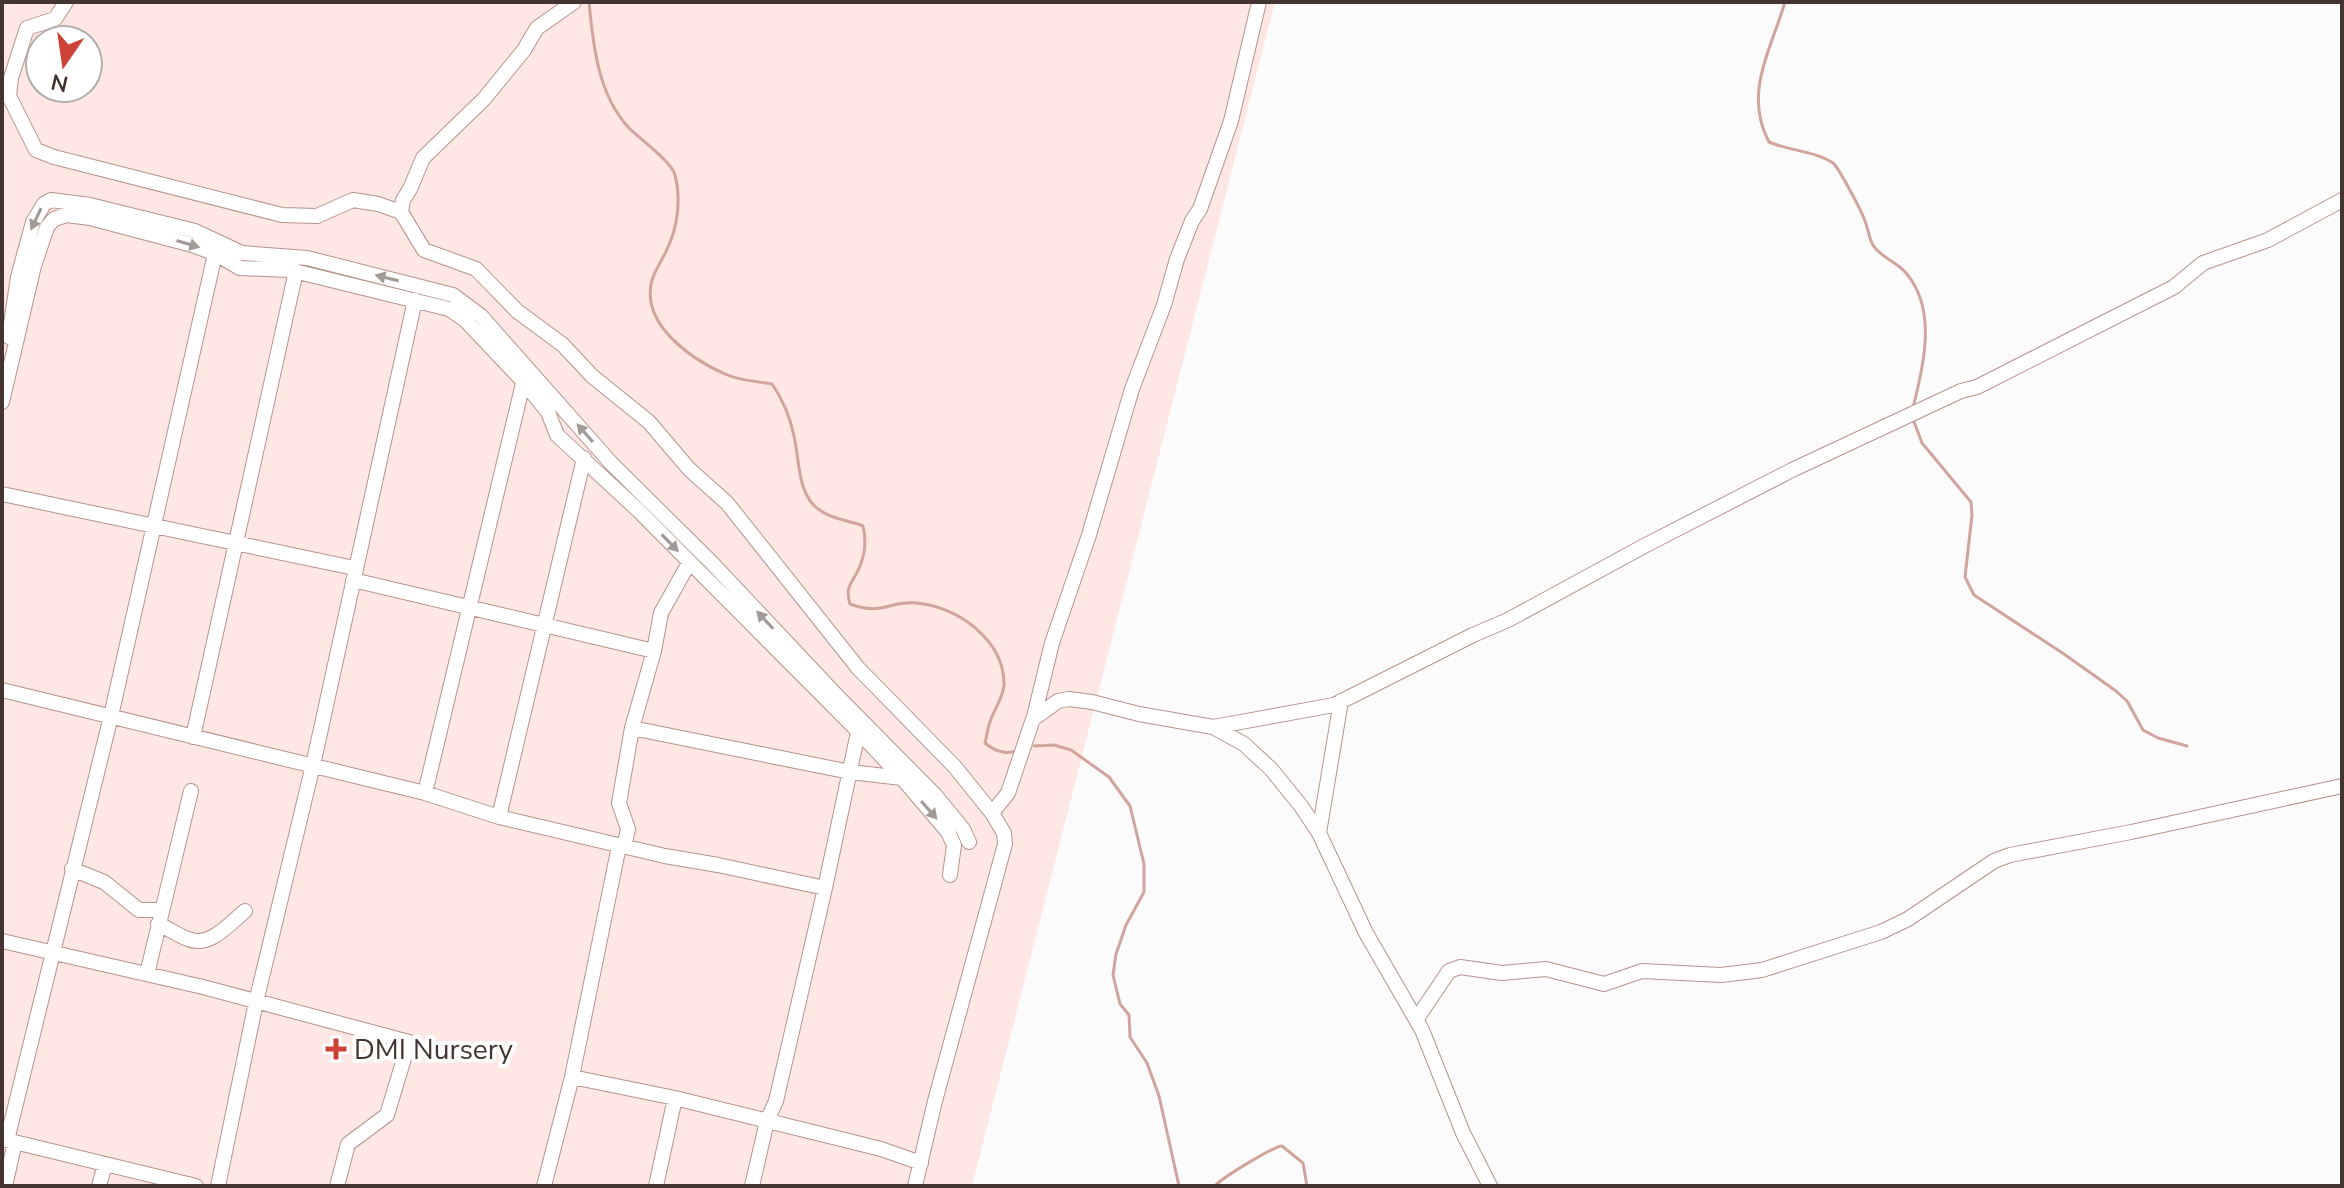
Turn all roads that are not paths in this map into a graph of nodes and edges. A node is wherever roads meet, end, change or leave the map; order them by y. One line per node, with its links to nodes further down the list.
1 (66, 2): 5 (street)
2 (574, 2): 5 (street)
3 (1259, 2): 26 (street)
4 (2342, 200): 24 (street)
5 (401, 212): 37 (street)
6 (216, 247): 7 (street); 9 (street, one-way to 6); 11 (street, one-way to 11); 12 (street, one-way to 6); 16 (street)
7 (296, 271): 8 (street); 17 (street)
8 (415, 300): 9 (street); 19 (street)
9 (505, 352): 10 (street)
10 (525, 374): 13 (street); 15 (street, one-way to 10); 20 (street)
11 (2, 377)
12 (2, 402)
13 (584, 458): 15 (street); 21 (street)
14 (2, 494): 16 (street)
15 (643, 505): 18 (street, one-way to 18); 27 (street, one-way to 15)
16 (153, 524): 17 (street); 25 (street)
17 (235, 543): 19 (street); 30 (street)
18 (689, 563): 22 (street); 27 (street)
19 (354, 574): 20 (street); 31 (street)
20 (470, 609): 21 (street); 36 (street)
21 (544, 625): 22 (street); 38 (street)
22 (654, 651): 29 (street)
23 (2, 690): 25 (street)
24 (1341, 701): 28 (street); 39 (street)
25 (111, 716): 30 (street); 42 (street)
26 (1033, 719): 28 (street); 37 (street)
27 (859, 725): 32 (street); 33 (street); 40 (street)
28 (1213, 727): 39 (street)
29 (632, 728): 32 (street); 41 (street)
30 (193, 737): 31 (street)
31 (313, 765): 36 (street); 50 (street)
32 (850, 772): 33 (street); 44 (street)
33 (902, 778): 43 (street, one-way to 43)
34 (2342, 786): 51 (street)
35 (191, 791): 46 (street)
36 (425, 793): 38 (street)
37 (992, 813): 56 (street)
38 (499, 817): 41 (street)
39 (1319, 833): 51 (street)
40 (969, 842)
41 (622, 846): 44 (street); 52 (street)
42 (72, 869): 46 (street); 48 (street)
43 (950, 875)
44 (825, 888): 54 (street)
45 (245, 911): 46 (street)
46 (159, 917): 49 (street)
47 (2, 941): 48 (street)
48 (52, 951): 49 (street); 55 (street)
49 (147, 974): 50 (street)
50 (256, 1002): 61 (street); 62 (street)
51 (1416, 1020): 67 (street)
52 (572, 1077): 53 (street); 63 (street)
53 (675, 1098): 54 (street); 64 (street)
54 (767, 1121): 56 (street); 65 (street)
55 (8, 1140): 57 (street); 58 (street)
56 (921, 1163): 66 (street)
57 (105, 1164): 59 (street); 60 (street)
58 (5, 1186)
59 (99, 1186)
60 (196, 1186)
61 (218, 1186)
62 (337, 1186)
63 (544, 1186)
64 (656, 1186)
65 (752, 1186)
66 (915, 1186)
67 (1490, 1186)

